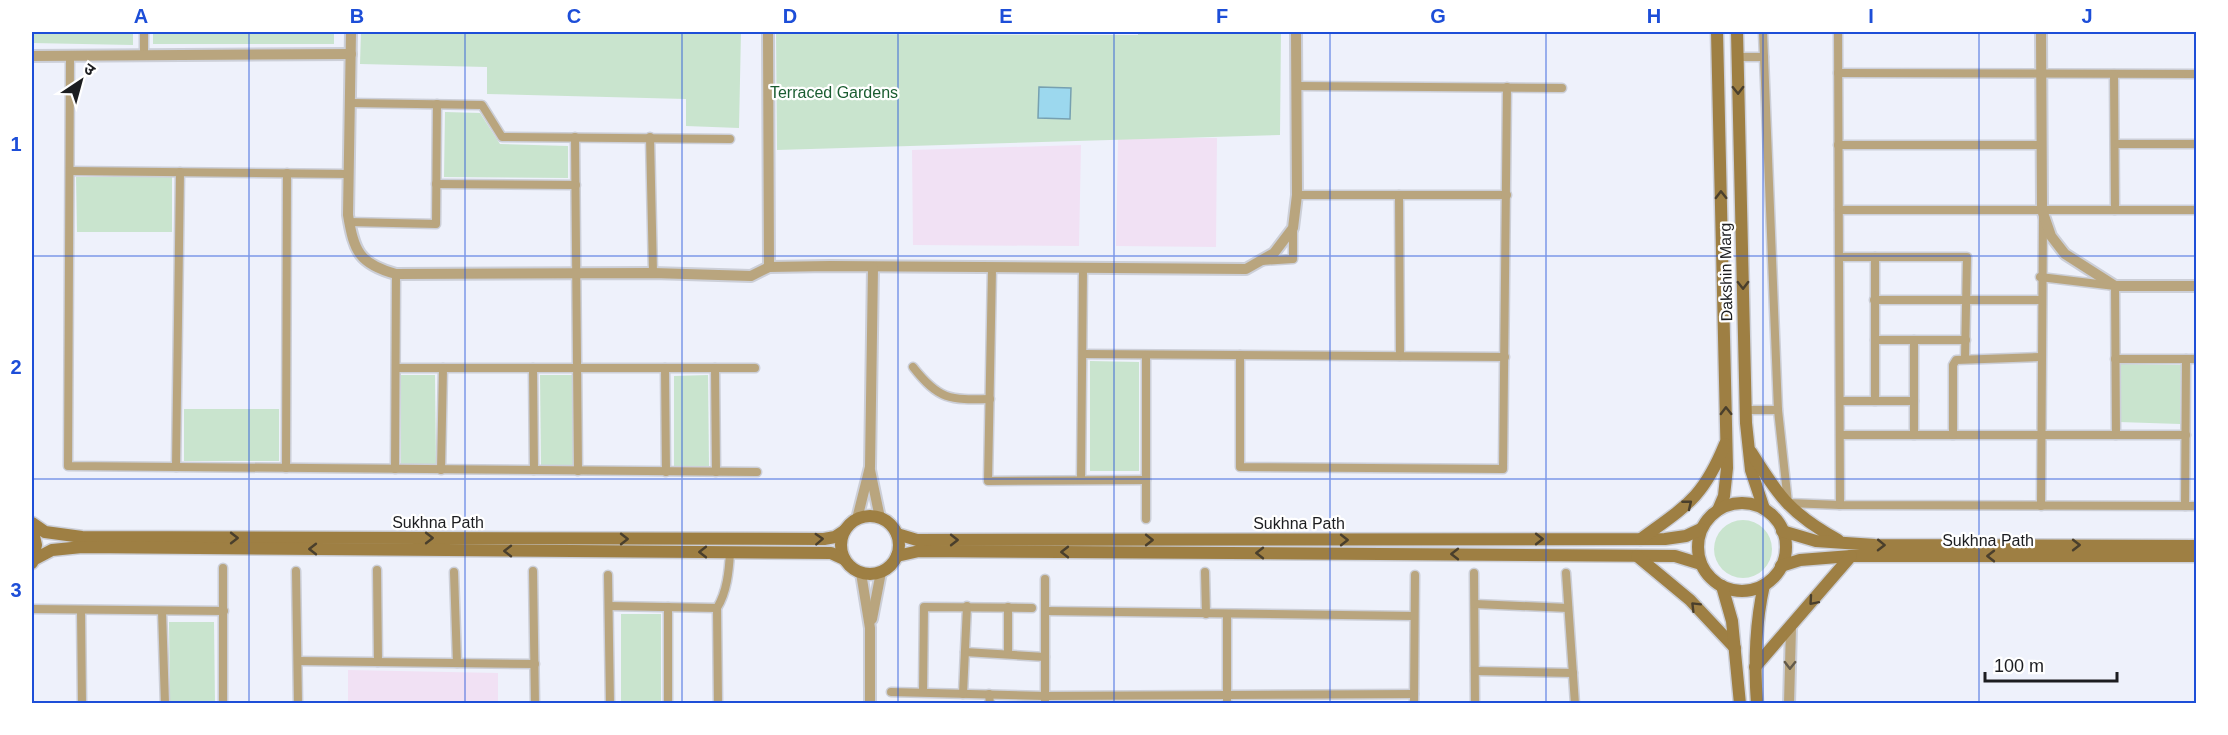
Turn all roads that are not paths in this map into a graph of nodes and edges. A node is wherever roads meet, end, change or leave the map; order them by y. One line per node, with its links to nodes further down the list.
1 (144, 32): 11 (street)
2 (351, 32): 10 (street)
3 (768, 32): 50 (street)
4 (1296, 32): 20 (street)
5 (1717, 32): 96 (main road, Dakshin Marg, one-way to 5)
6 (1737, 32): 88 (main road, Dakshin Marg, one-way to 88)
7 (1762, 32): 15 (street)
8 (1838, 32): 16 (street)
9 (2042, 32): 17 (street)
10 (351, 54): 11 (street); 23 (street)
11 (144, 55): 13 (street)
12 (32, 56): 13 (street)
13 (70, 56): 32 (street)
14 (1743, 57): 15 (street)
15 (1764, 57): 89 (street)
16 (1838, 73): 17 (street); 30 (street)
17 (2041, 74): 18 (street); 31 (street)
18 (2114, 74): 19 (street); 28 (street)
19 (2196, 74)
20 (1297, 86): 21 (street); 38 (street)
21 (1507, 87): 22 (street); 40 (street)
22 (1562, 88)
23 (350, 103): 24 (street); 35 (street)
24 (437, 104): 25 (street); 36 (street)
25 (575, 137): 26 (street); 37 (street)
26 (650, 137): 27 (street); 55 (street)
27 (730, 139)
28 (2116, 144): 29 (street); 42 (street)
29 (2196, 144)
30 (1838, 145): 31 (street); 41 (street)
31 (2042, 145): 44 (street)
32 (70, 171): 33 (street); 98 (street)
33 (180, 172): 34 (street); 98 (street)
34 (287, 173): 35 (street); 100 (street)
35 (349, 174): 45 (street)
36 (436, 184): 37 (street); 45 (street)
37 (576, 185): 54 (street)
38 (1297, 195): 39 (street); 46 (street)
39 (1399, 195): 40 (street); 69 (street)
40 (1507, 195): 70 (street)
41 (1839, 210): 44 (street); 47 (street)
42 (2115, 210): 43 (street); 44 (street)
43 (2196, 210)
44 (2042, 212): 57 (street); 58 (street)
45 (350, 222): 56 (street)
46 (1293, 228): 49 (street); 49 (street)
47 (1840, 257): 48 (street); 85 (street)
48 (1875, 257): 60 (street); 61 (street)
49 (1262, 261): 53 (street)
50 (769, 267): 51 (street); 55 (street)
51 (873, 267): 52 (street); 99 (street)
52 (992, 268): 53 (street); 84 (street)
53 (1083, 269): 66 (street)
54 (577, 273): 55 (street); 56 (street); 80 (street)
55 (653, 273)
56 (396, 274): 77 (street)
57 (2040, 277): 58 (street); 62 (street)
58 (2115, 286): 59 (street); 73 (street)
59 (2196, 286)
60 (1874, 300): 61 (street); 63 (street)
61 (1966, 300): 62 (street); 65 (street)
62 (2040, 300): 71 (street)
63 (1875, 340): 64 (street); 86 (street)
64 (1914, 340): 65 (street); 87 (street)
65 (1966, 340): 72 (street)
66 (1083, 354): 67 (street); 108 (street)
67 (1146, 355): 68 (street); 109 (street)
68 (1240, 355): 69 (street); 70 (street)
69 (1400, 356): 70 (street)
70 (1505, 357)
71 (2041, 357): 72 (street); 93 (street)
72 (1965, 358): 92 (street)
73 (2115, 359): 74 (street); 94 (street)
74 (2187, 359): 75 (street); 95 (street)
75 (2196, 359)
76 (913, 367): 84 (street)
77 (396, 368): 78 (street); 101 (street)
78 (443, 368): 79 (street); 102 (street)
79 (533, 368): 80 (street); 103 (street)
80 (578, 368): 81 (street); 104 (street)
81 (665, 368): 82 (street); 105 (street)
82 (715, 368): 83 (street); 106 (street)
83 (755, 368)
84 (990, 399): 108 (street)
85 (1840, 401): 86 (street); 90 (street)
86 (1875, 401): 87 (street)
87 (1914, 401): 91 (street)
88 (1746, 410): 89 (street); 97 (main road, Dakshin Marg)
89 (1778, 410): 110 (street)
90 (1840, 435): 91 (street); 110 (street)
91 (1914, 435): 92 (street)
92 (1953, 435): 93 (street)
93 (2041, 435): 94 (street); 111 (street)
94 (2116, 435): 95 (street)
95 (2186, 435): 112 (street)
96 (1727, 440): 115 (main road, Dakshin Marg); 124 (main road, one-way to 96)
97 (1749, 448): 114 (main road, Dakshin Marg); 125 (main road)
98 (176, 467): 100 (street)
99 (870, 467): 116 (street); 117 (street)
100 (286, 468): 101 (street)
101 (395, 469): 102 (street)
102 (441, 470): 103 (street)
103 (534, 470): 104 (street)
104 (578, 471): 105 (street)
105 (666, 472): 106 (street)
106 (716, 472): 107 (street)
107 (758, 472)
108 (1082, 479): 109 (street)
109 (1146, 480): 118 (street)
110 (1840, 506): 111 (street)
111 (2041, 506): 112 (street)
112 (2185, 506): 113 (street)
113 (2196, 506)
114 (1764, 509): 115 (main road); 122 (main road)
115 (1718, 510): 120 (main road)
116 (880, 518): 117 (main road); 123 (main road)
117 (857, 519): 121 (main road)
118 (1146, 519)
119 (32, 525): 121 (main road, Sukhna Path, one-way to 121); 133 (main road)
120 (1701, 529): 124 (main road, Sukhna Path); 134 (main road)
121 (844, 531): 132 (main road)
122 (1782, 531): 125 (main road, Sukhna Path); 135 (main road)
123 (897, 534): 124 (main road, Sukhna Path, one-way to 124); 128 (main road)
124 (1641, 539)
125 (1842, 543): 126 (main road, Sukhna Path, one-way to 126)
126 (2196, 546)
127 (730, 552): 132 (main road, Sukhna Path); 133 (main road, Sukhna Path, one-way to 133); 156 (street)
128 (897, 556): 129 (main road, Sukhna Path, one-way to 128); 141 (main road)
129 (1637, 556): 134 (main road, Sukhna Path); 169 (main road, one-way to 129)
130 (1851, 556): 131 (main road, Sukhna Path, one-way to 130); 135 (main road, Sukhna Path); 167 (main road, one-way to 167)
131 (2196, 556)
132 (844, 559): 143 (main road)
133 (32, 561)
134 (1701, 564): 150 (main road)
135 (1781, 566): 149 (main road)
136 (222, 568): 162 (street)
137 (377, 570): 174 (street)
138 (296, 571): 173 (street)
139 (533, 571): 176 (street)
140 (454, 572): 175 (street)
141 (881, 572): 143 (main road); 168 (street)
142 (1205, 572): 164 (street)
143 (861, 573): 168 (street)
144 (1474, 573): 151 (street)
145 (1566, 573): 158 (street)
146 (608, 575): 152 (street)
147 (1415, 575): 166 (street)
148 (1045, 579): 163 (street)
149 (1764, 585): 150 (main road); 177 (main road)
150 (1722, 586): 169 (main road)
151 (1474, 604): 158 (street); 178 (street)
152 (609, 606): 154 (street); 193 (street)
153 (967, 606): 155 (street); 170 (street); 181 (street)
154 (668, 607): 156 (street); 194 (street)
155 (1008, 607): 157 (street); 171 (street)
156 (717, 608): 195 (street)
157 (1032, 608)
158 (1568, 608): 179 (street)
159 (32, 609): 160 (street)
160 (81, 611): 161 (street); 188 (street)
161 (162, 611): 162 (street); 189 (street)
162 (224, 611): 190 (street)
163 (1046, 611): 164 (street); 172 (street)
164 (1206, 614): 165 (street)
165 (1227, 614): 166 (street); 184 (street)
166 (1414, 616): 185 (street)
167 (1791, 627): 177 (main road); 200 (street, one-way to 200)
168 (870, 628): 196 (street)
169 (1735, 648): 187 (main road)
170 (965, 652): 171 (street); 182 (street)
171 (1008, 654): 172 (street)
172 (1045, 657): 186 (street)
173 (298, 662): 174 (street); 191 (street)
174 (378, 662): 175 (street)
175 (457, 663): 176 (street)
176 (535, 664): 192 (street)
177 (1755, 667): 199 (main road)
178 (1475, 671): 179 (street); 197 (street)
179 (1573, 673): 198 (street)
180 (891, 692): 181 (street)
181 (923, 692): 182 (street)
182 (963, 694): 183 (street)
183 (989, 699): 186 (street)
184 (1227, 699): 185 (street); 186 (street)
185 (1414, 699)
186 (1045, 700)
187 (1738, 701)
188 (82, 704)
189 (165, 704)
190 (223, 704)
191 (298, 704)
192 (535, 704)
193 (610, 704)
194 (668, 704)
195 (718, 704)
196 (870, 704)
197 (1475, 704)
198 (1575, 704)
199 (1757, 704)
200 (1789, 704)

